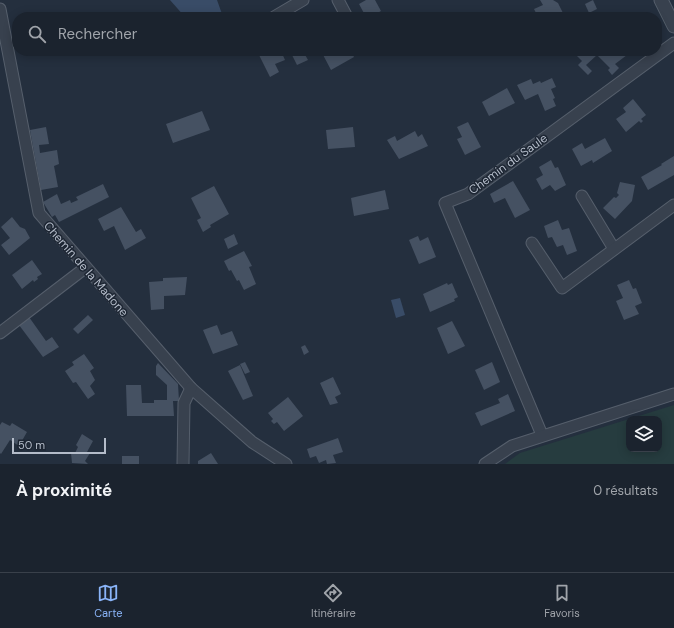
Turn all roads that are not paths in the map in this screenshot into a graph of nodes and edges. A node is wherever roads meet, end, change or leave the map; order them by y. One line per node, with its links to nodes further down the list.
1 (303, 0): 5 (street)
2 (338, 0): 6 (street)
3 (662, 0): 7 (street)
4 (0, 9): 8 (street, Chemin de la Madone)
5 (283, 12)
6 (344, 12)
7 (674, 26)
8 (3, 37): 16 (street, Chemin de la Madone)
9 (674, 43): 10 (street, Chemin du Saule)
10 (662, 52)
11 (656, 56): 20 (street, Chemin du Saule)
12 (582, 196): 15 (street)
13 (674, 205): 15 (street)
14 (532, 243): 15 (street)
15 (614, 249)
16 (85, 268): 17 (street); 18 (street, Chemin de la Madone)
17 (0, 333)
18 (191, 388): 21 (street); 22 (street, Chemin de la Madone)
19 (674, 394): 20 (street)
20 (542, 435): 23 (street)
21 (183, 464)
22 (286, 464)
23 (485, 464)

